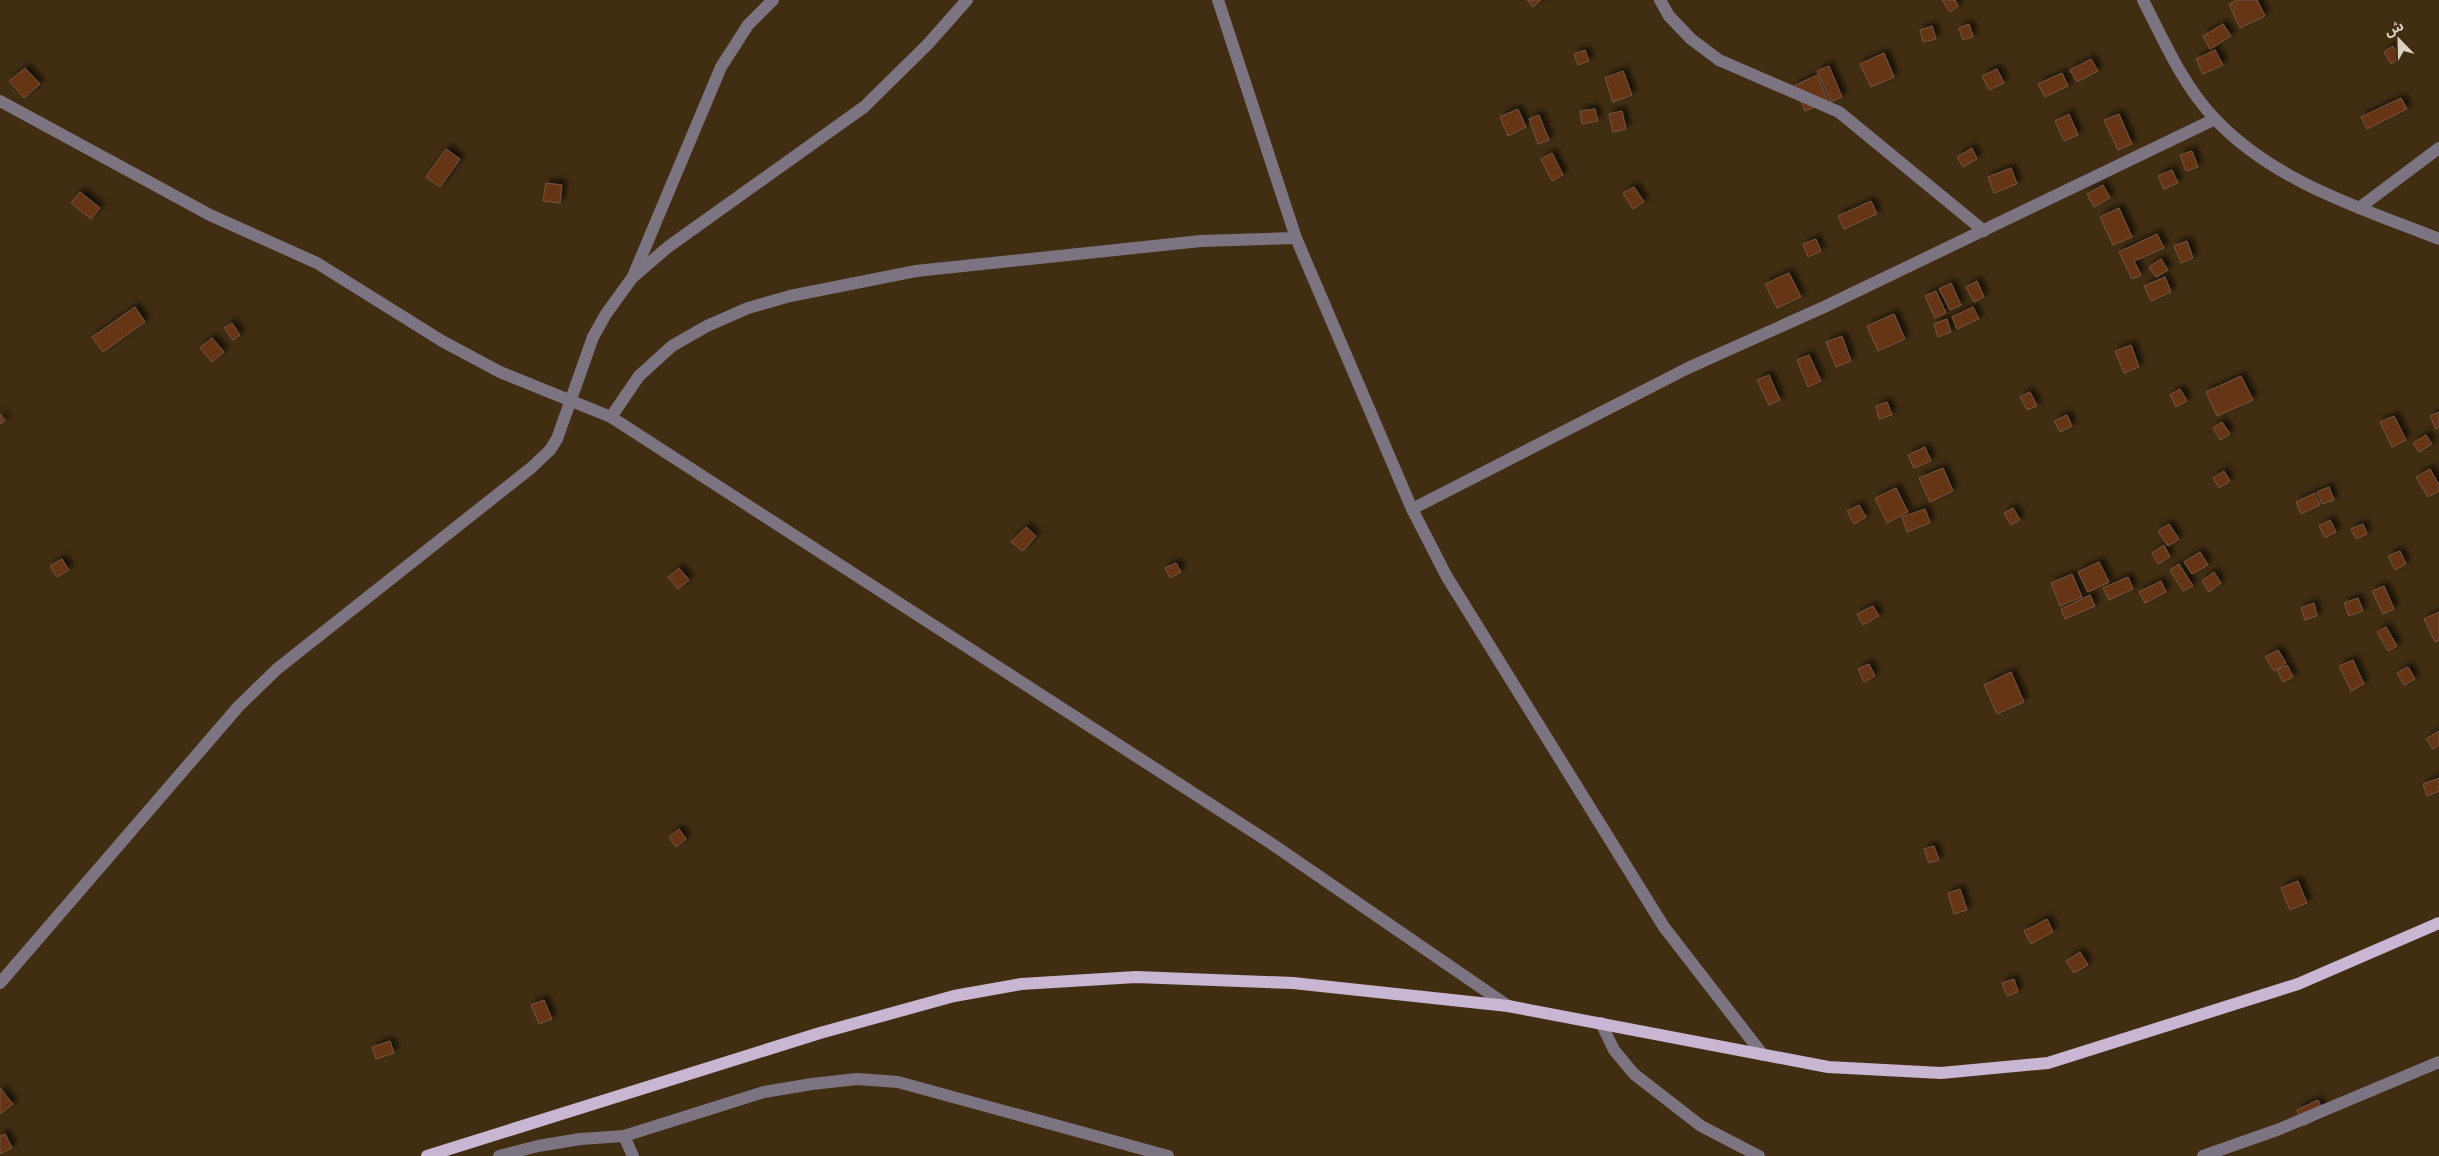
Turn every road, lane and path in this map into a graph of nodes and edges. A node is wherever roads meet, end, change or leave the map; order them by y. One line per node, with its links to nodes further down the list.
1 (773, 0): 13 (street)
2 (968, 0): 13 (street)
3 (1218, 0): 11 (street)
4 (1660, 0): 10 (street)
5 (2143, 0): 7 (street)
6 (0, 101): 14 (street)
7 (2216, 120): 9 (street); 10 (street)
8 (2439, 148): 9 (street)
9 (2359, 208): 12 (street)
10 (1984, 230): 16 (street)
11 (1296, 238): 15 (street); 16 (street)
12 (2439, 238)
13 (632, 278): 14 (street)
14 (570, 399): 15 (street); 18 (street)
15 (611, 417): 19 (street)
16 (1412, 509): 21 (street)
17 (2439, 923): 21 (main road)
18 (0, 983)
19 (1508, 1006): 20 (main road); 24 (main road)
20 (1601, 1023): 21 (main road); 28 (street)
21 (1762, 1055)
22 (2439, 1062): 29 (street)
23 (624, 1136): 25 (street); 26 (street); 27 (street)
24 (427, 1156)
25 (499, 1156)
26 (633, 1156)
27 (1168, 1156)
28 (1759, 1156)
29 (2203, 1156)

